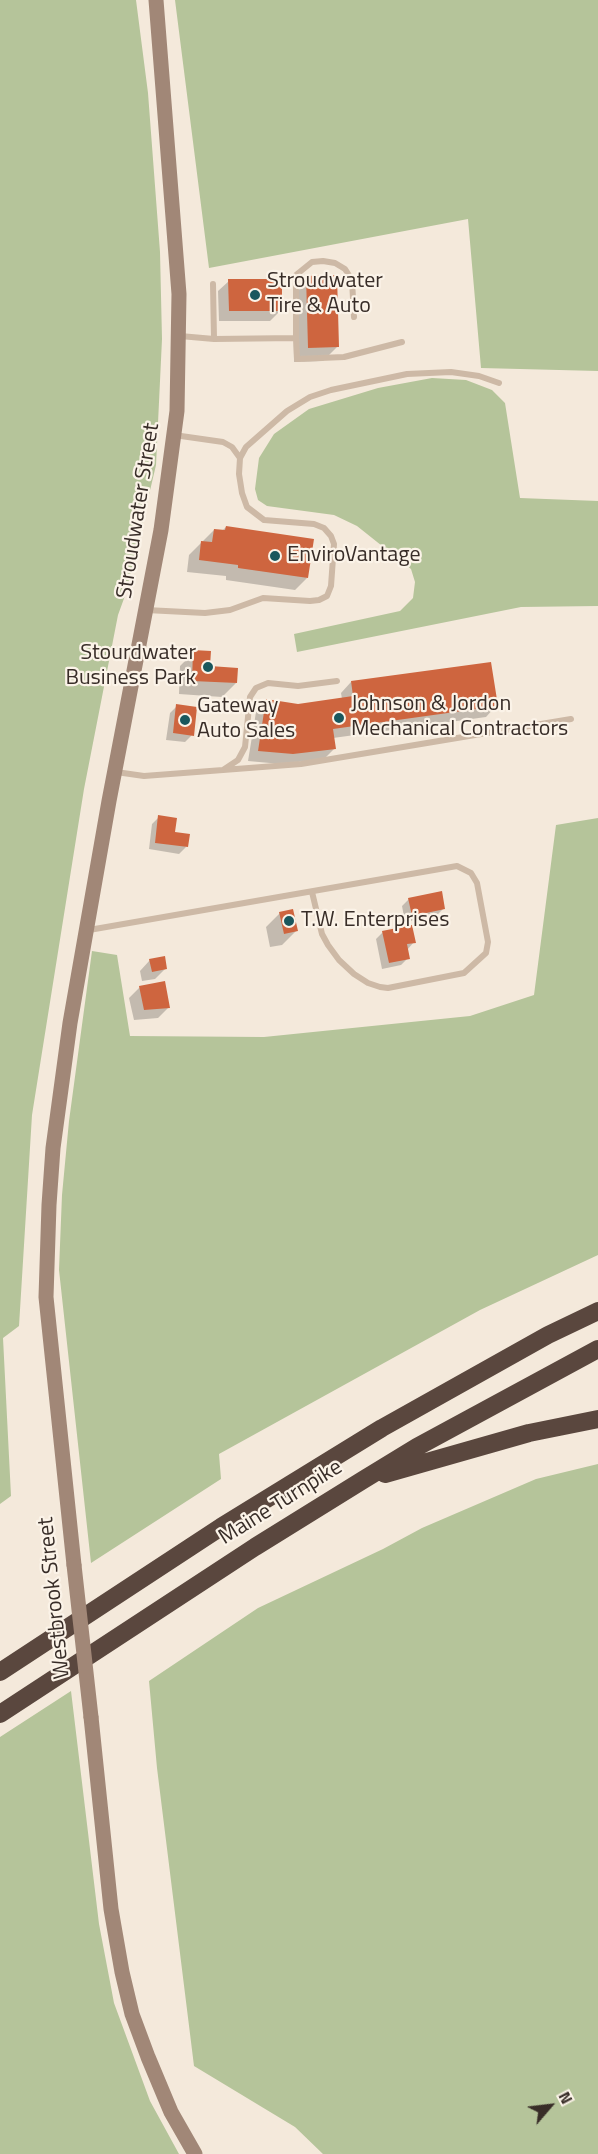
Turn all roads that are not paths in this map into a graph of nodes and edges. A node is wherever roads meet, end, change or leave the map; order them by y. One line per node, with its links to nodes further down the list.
1 (156, 0): 4 (main road, Stroudwater Street)
2 (213, 284): 6 (lane)
3 (354, 317): 5 (lane)
4 (179, 336): 6 (lane); 9 (main road, Stroudwater Street)
5 (296, 338): 6 (lane); 7 (lane)
6 (214, 339)
7 (402, 342)
8 (499, 383): 10 (lane)
9 (174, 435): 10 (lane); 11 (main road, Stroudwater Street)
10 (240, 458): 11 (lane)
11 (146, 610): 15 (main road, Stroudwater Street)
12 (337, 681): 14 (lane)
13 (571, 719): 14 (lane)
14 (223, 770): 15 (lane)
15 (115, 772): 17 (main road, Stroudwater Street)
16 (312, 892): 16 (lane); 17 (lane)
17 (85, 931): 18 (main road, Stroudwater Street)
18 (70, 1023): 25 (main road, Westbrook Street, bridge)
19 (598, 1311): 23 (highway, Maine Turnpike)
20 (598, 1349): 22 (highway, Maine Turnpike)
21 (598, 1419): 22 (highway)
22 (363, 1480): 24 (highway, Maine Turnpike)
23 (0, 1672)
24 (0, 1714)
25 (195, 2154)

